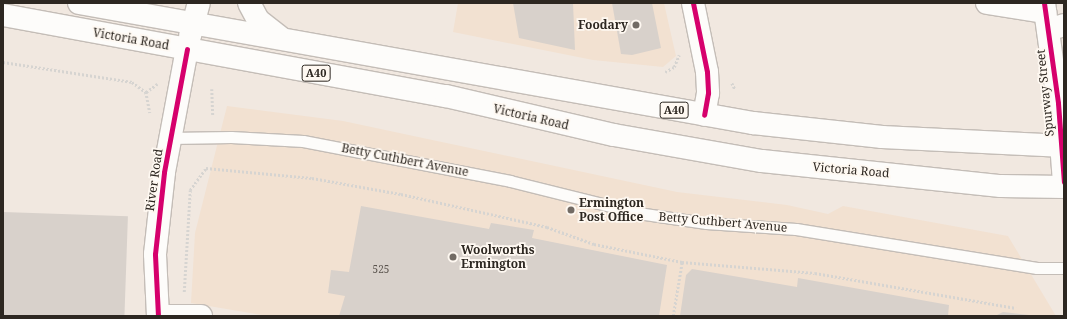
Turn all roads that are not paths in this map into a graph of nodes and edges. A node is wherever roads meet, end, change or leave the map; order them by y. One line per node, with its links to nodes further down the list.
1 (79, 3): 5 (main road, A40)
2 (249, 3): 8 (main road)
3 (693, 3): 10 (main road)
4 (987, 3): 6 (main road)
5 (196, 13): 8 (main road, A40); 9 (main road, River Road)
6 (1050, 18): 12 (main road, Spurway Street)
7 (7, 19): 9 (main road, Victoria Road / A40)
8 (290, 42): 10 (main road, A40)
9 (187, 49): 11 (main road, River Road); 14 (main road, Victoria Road / A40)
10 (704, 115): 12 (main road, A40)
11 (170, 138): 15 (lane, Betty Cuthbert Avenue); 16 (main road, River Road)
12 (1063, 146): 13 (main road, Spurway Street)
13 (1064, 182)
14 (1064, 187)
15 (1064, 268)
16 (158, 316)
17 (168, 316): 18 (main road)
18 (201, 316)

